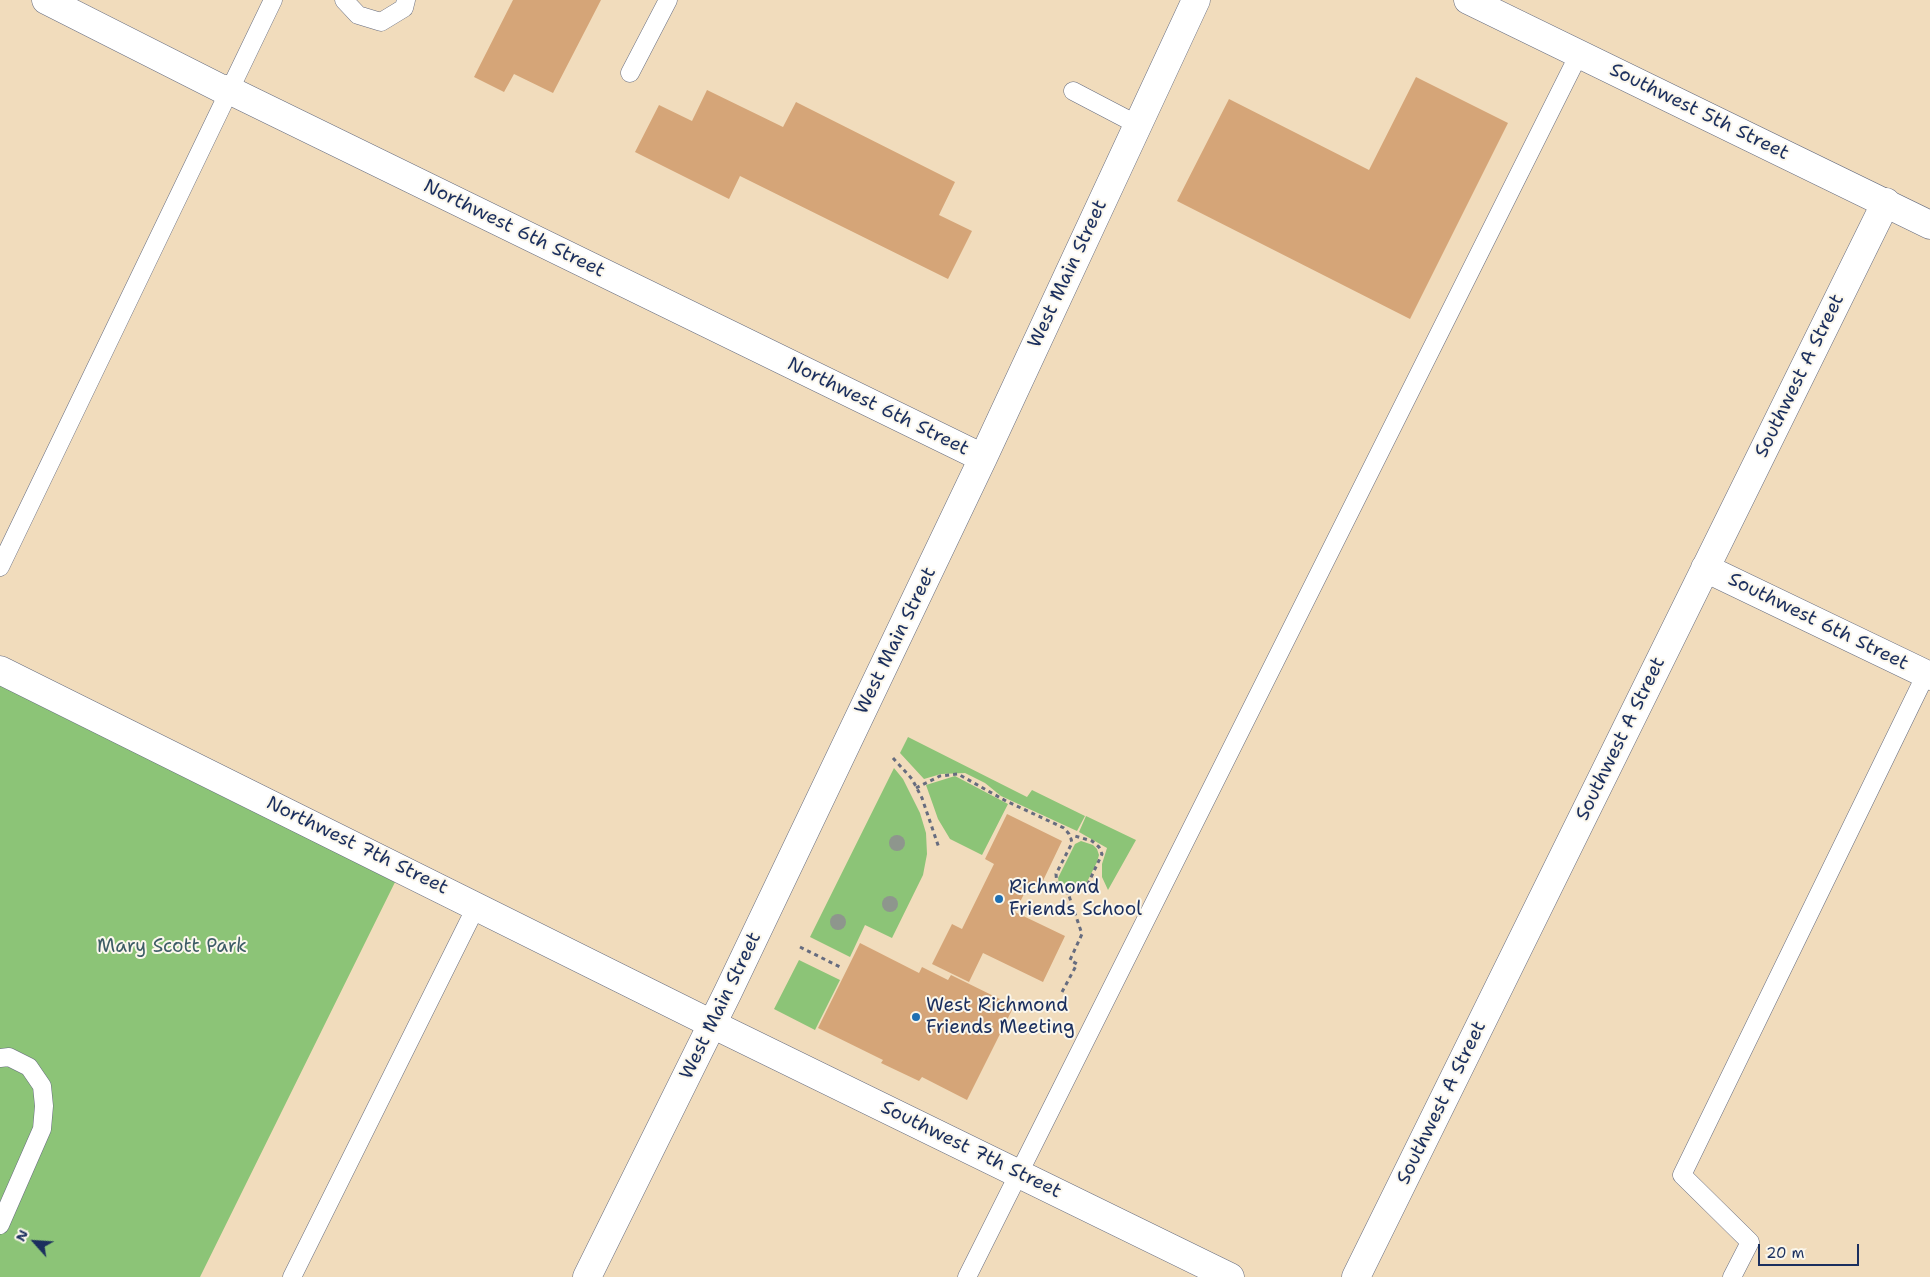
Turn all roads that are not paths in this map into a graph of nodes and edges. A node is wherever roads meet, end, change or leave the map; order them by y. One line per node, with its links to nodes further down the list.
1 (46, 0): 10 (street, Northwest 6th Street)
2 (272, 0): 10 (lane)
3 (344, 0): 4 (lane)
4 (406, 0)
5 (668, 0): 9 (lane)
6 (1196, 0): 12 (street, West Main Street)
7 (1485, 4): 8 (street, Southwest 5th Street)
8 (1579, 54): 13 (street, Southwest 5th Street); 23 (lane)
9 (630, 73)
10 (230, 90): 15 (street, Northwest 6th Street); 16 (lane)
11 (1073, 91): 12 (lane)
12 (1138, 125): 15 (street, West Main Street)
13 (1886, 202): 14 (street, Southwest 5th Street); 17 (street, Southwest A Street)
14 (1930, 225)
15 (983, 458): 21 (street, West Main Street)
16 (0, 567)
17 (1705, 568): 19 (street, Southwest 6th Street); 29 (street, Southwest A Street)
18 (0, 670): 20 (street, Northwest 7th Street)
19 (1928, 675): 30 (lane)
20 (477, 905): 21 (street, Northwest 7th Street); 25 (lane)
21 (712, 1024): 23 (street, Southwest 7th Street); 26 (street, West Main Street)
22 (0, 1058): 24 (lane)
23 (1018, 1173): 27 (lane); 28 (street, Southwest 7th Street)
24 (0, 1225)
25 (292, 1277)
26 (587, 1277)
27 (967, 1277)
28 (1230, 1277)
29 (1356, 1277)
30 (1732, 1277)

